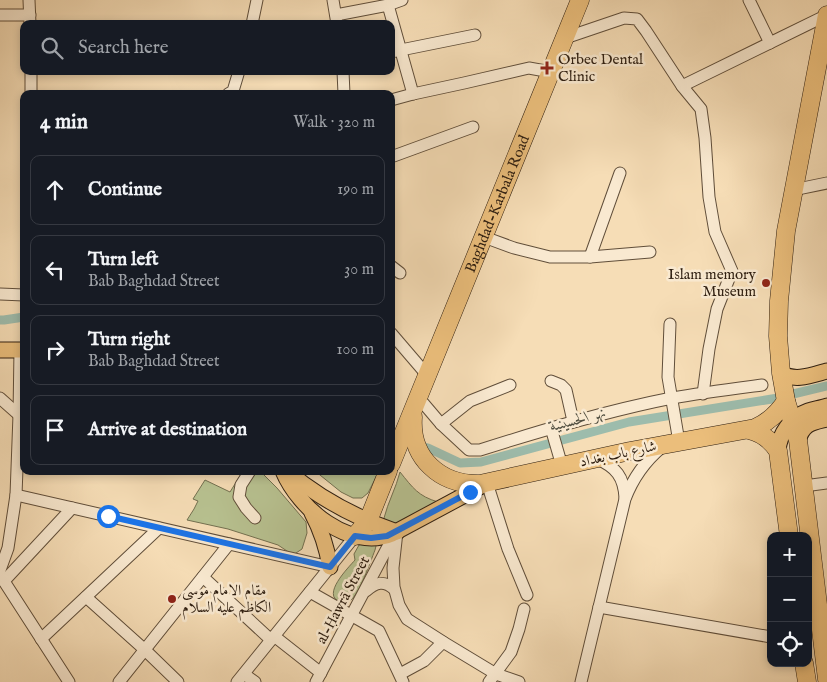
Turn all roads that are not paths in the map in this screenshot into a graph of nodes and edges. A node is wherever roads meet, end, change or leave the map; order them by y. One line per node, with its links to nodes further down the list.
1 (29, 0): 10 (street)
2 (256, 0): 12 (street)
3 (333, 0): 11 (street)
4 (402, 0): 7 (street)
5 (749, 0): 16 (street)
6 (575, 2): 15 (highway, Baghdad-Karbala Road)
7 (388, 5): 11 (street); 13 (street)
8 (0, 15): 10 (street)
9 (827, 15): 16 (street); 32 (highway)
10 (30, 19)
11 (337, 19)
12 (253, 20)
13 (391, 20)
14 (475, 35): 17 (street)
15 (565, 38): 18 (highway, Baghdad-Karbala Road); 22 (street)
16 (770, 43): 22 (street)
17 (396, 52): 26 (street)
18 (551, 72): 26 (street); 33 (highway, Baghdad-Karbala Road)
19 (30, 75): 23 (street)
20 (238, 75): 24 (street)
21 (343, 75): 25 (street)
22 (682, 86): 49 (street)
23 (31, 90)
24 (232, 90)
25 (344, 90)
26 (413, 94): 27 (street)
27 (395, 99)
28 (473, 127): 29 (street)
29 (395, 156)
30 (620, 173): 35 (street)
31 (827, 184): 32 (street)
32 (793, 190): 43 (highway)
33 (484, 237): 35 (street); 44 (highway, Baghdad-Karbala Road)
34 (650, 252): 35 (street)
35 (590, 257)
36 (0, 294): 37 (street)
37 (20, 296)
38 (670, 324): 52 (street)
39 (395, 338): 44 (street)
40 (0, 350): 41 (main road)
41 (20, 350)
42 (827, 371): 43 (main road)
43 (781, 373): 51 (highway)
44 (427, 375): 54 (highway, Baghdad-Karbala Road)
45 (551, 381): 58 (street)
46 (510, 385): 59 (street)
47 (762, 385): 49 (street)
48 (20, 393): 55 (street)
49 (703, 394): 52 (street)
50 (0, 398): 55 (street)
51 (786, 401): 56 (highway); 60 (highway, شارع باب بغداد)
52 (673, 403): 58 (street); 62 (street)
53 (827, 406): 56 (main road)
54 (414, 410): 59 (street); 64 (highway, Baghdad-Karbala Road); 71 (highway, شارع باب بغداد)
55 (19, 415): 74 (street)
56 (803, 418): 57 (main road); 63 (main road); 73 (highway)
57 (827, 419)
58 (573, 421): 61 (street)
59 (441, 424): 61 (street)
60 (749, 430): 62 (highway, شارع باب بغداد); 63 (highway)
61 (552, 433): 66 (street)
62 (673, 439): 65 (highway, شارع باب بغداد); 75 (street)
63 (778, 451): 83 (highway)
64 (395, 455)
65 (597, 458): 66 (highway, شارع باب بغداد); 75 (street)
66 (560, 459): 71 (highway, شارع باب بغداد)
67 (247, 475): 78 (street)
68 (287, 475): 77 (main road)
69 (290, 475): 80 (main road)
70 (386, 475): 80 (highway)
71 (487, 483): 79 (main road); 94 (street)
72 (827, 483): 73 (street)
73 (804, 486): 109 (highway)
74 (16, 495): 76 (street); 88 (street)
75 (625, 499): 96 (street)
76 (72, 508): 81 (street); 90 (street)
77 (310, 510): 84 (main road); 86 (main road)
78 (255, 518)
79 (420, 519): 82 (main road); 87 (street)
80 (368, 521): 82 (main road); 84 (highway)
81 (159, 528): 85 (street); 95 (street)
82 (397, 532): 84 (main road); 87 (street); 93 (street, al-Ḥawrā Street)
83 (788, 532)
84 (355, 536): 86 (street)
85 (229, 544): 86 (street); 89 (street)
86 (330, 567): 92 (street)
87 (394, 568): 91 (street)
88 (0, 570)
89 (203, 577): 100 (street); 103 (street)
90 (2, 578): 101 (street)
91 (394, 590): 93 (street); 102 (street)
92 (310, 592): 98 (street); 100 (street)
93 (364, 594): 98 (street, al-Ḥawrā Street)
94 (527, 595)
95 (86, 597): 101 (street); 103 (street)
96 (599, 607): 99 (street); 115 (street)
97 (524, 609): 108 (street)
98 (352, 616): 106 (street, al-Ḥawrā Street); 107 (street)
99 (767, 636)
100 (273, 638): 105 (street); 106 (street)
101 (41, 639): 110 (street)
102 (444, 642): 107 (street); 108 (street)
103 (144, 650): 111 (street); 112 (street)
104 (804, 667): 116 (highway)
105 (241, 678): 113 (street)
106 (319, 678)
107 (402, 678)
108 (493, 678): 114 (street)
109 (827, 679)
110 (69, 682)
111 (118, 682)
112 (178, 682)
113 (255, 682)
114 (519, 682)
115 (581, 682)
116 (806, 682)

